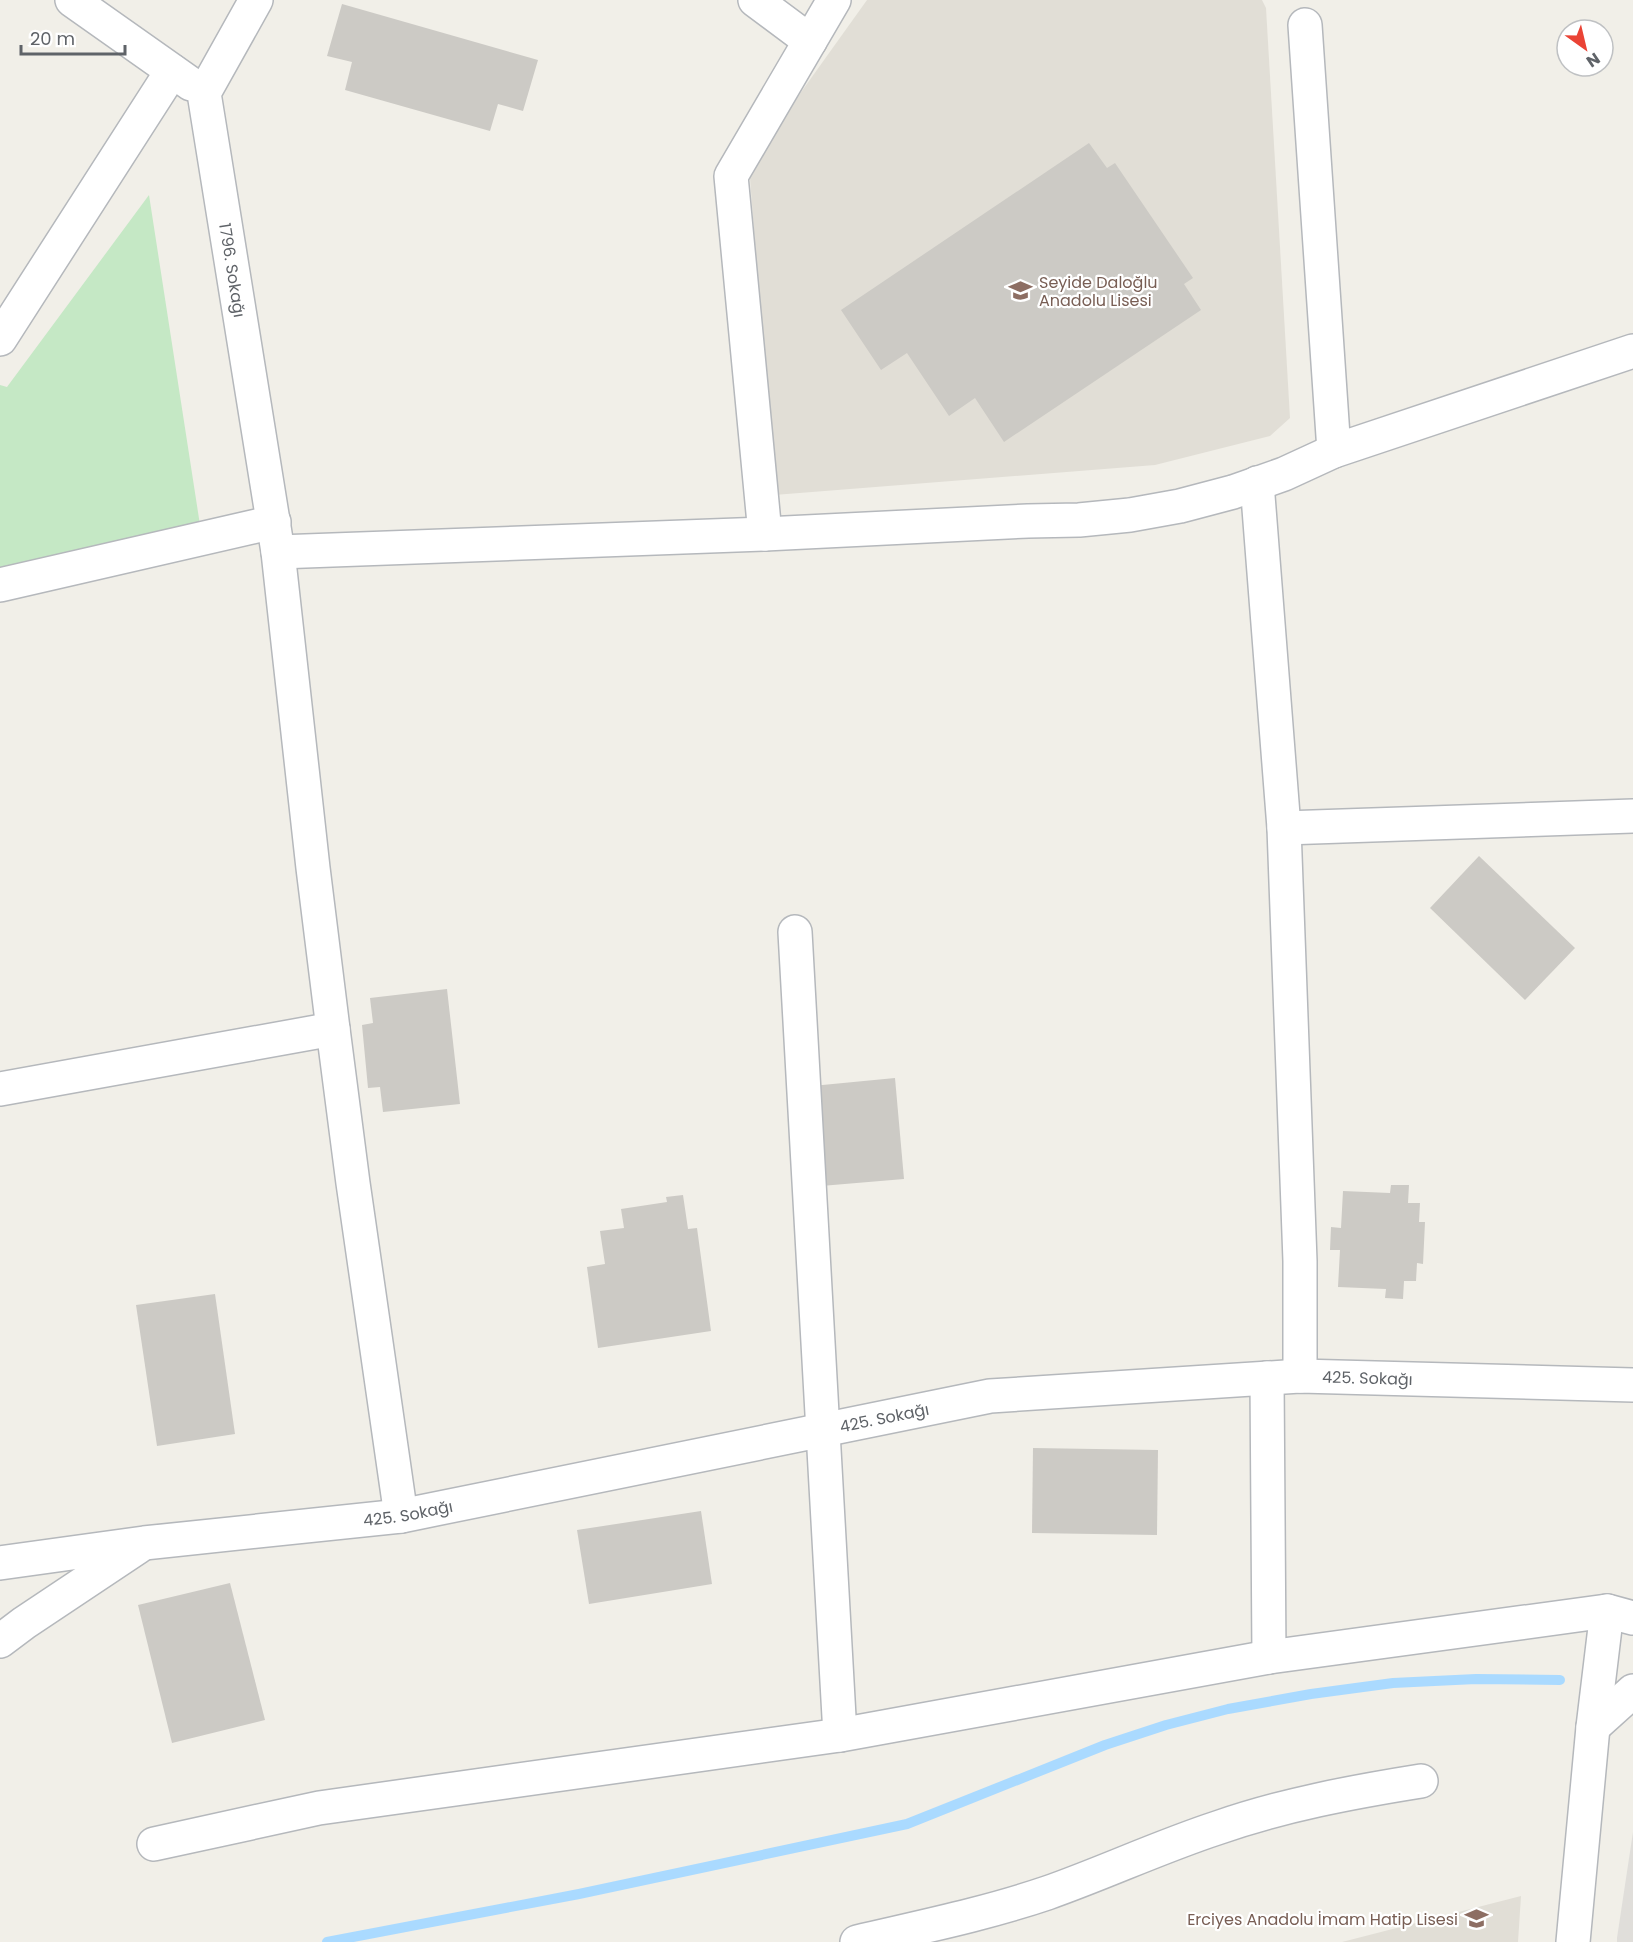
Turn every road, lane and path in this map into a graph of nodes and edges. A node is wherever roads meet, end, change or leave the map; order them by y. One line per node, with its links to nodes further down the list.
1 (72, 0): 7 (street)
2 (256, 0): 8 (street)
3 (755, 0): 6 (street)
4 (834, 0): 6 (street)
5 (1305, 25): 11 (street)
6 (810, 41): 13 (street)
7 (172, 71): 8 (street); 9 (street)
8 (204, 93): 14 (street, 1796. Sokağı)
9 (0, 339)
10 (1633, 351): 11 (street)
11 (1334, 451): 12 (street)
12 (1257, 483): 13 (street); 17 (street)
13 (765, 534): 14 (street)
14 (276, 537): 15 (street); 19 (street, 1796. Sokağı)
15 (0, 585)
16 (1633, 816): 17 (street)
17 (1284, 828): 21 (street)
18 (795, 932): 24 (street)
19 (333, 1029): 20 (street); 25 (street, 1796. Sokağı)
20 (0, 1089)
21 (1300, 1376): 22 (street, 425. Sokağı); 23 (street, 425. Sokağı)
22 (1267, 1378): 24 (street, 425. Sokağı); 30 (street)
23 (1633, 1385)
24 (823, 1430): 25 (street, 425. Sokağı); 33 (street)
25 (401, 1516): 26 (street, 425. Sokağı)
26 (144, 1543): 27 (street, 425. Sokağı); 29 (street, 425. Sokağı)
27 (0, 1563)
28 (1620, 1614): 30 (street); 32 (street)
29 (0, 1641)
30 (1269, 1657): 33 (street)
31 (1633, 1691): 32 (street)
32 (1593, 1727): 37 (street)
33 (840, 1735): 35 (street)
34 (1421, 1781): 36 (street)
35 (154, 1844)
36 (857, 1942)
37 (1573, 1942)

